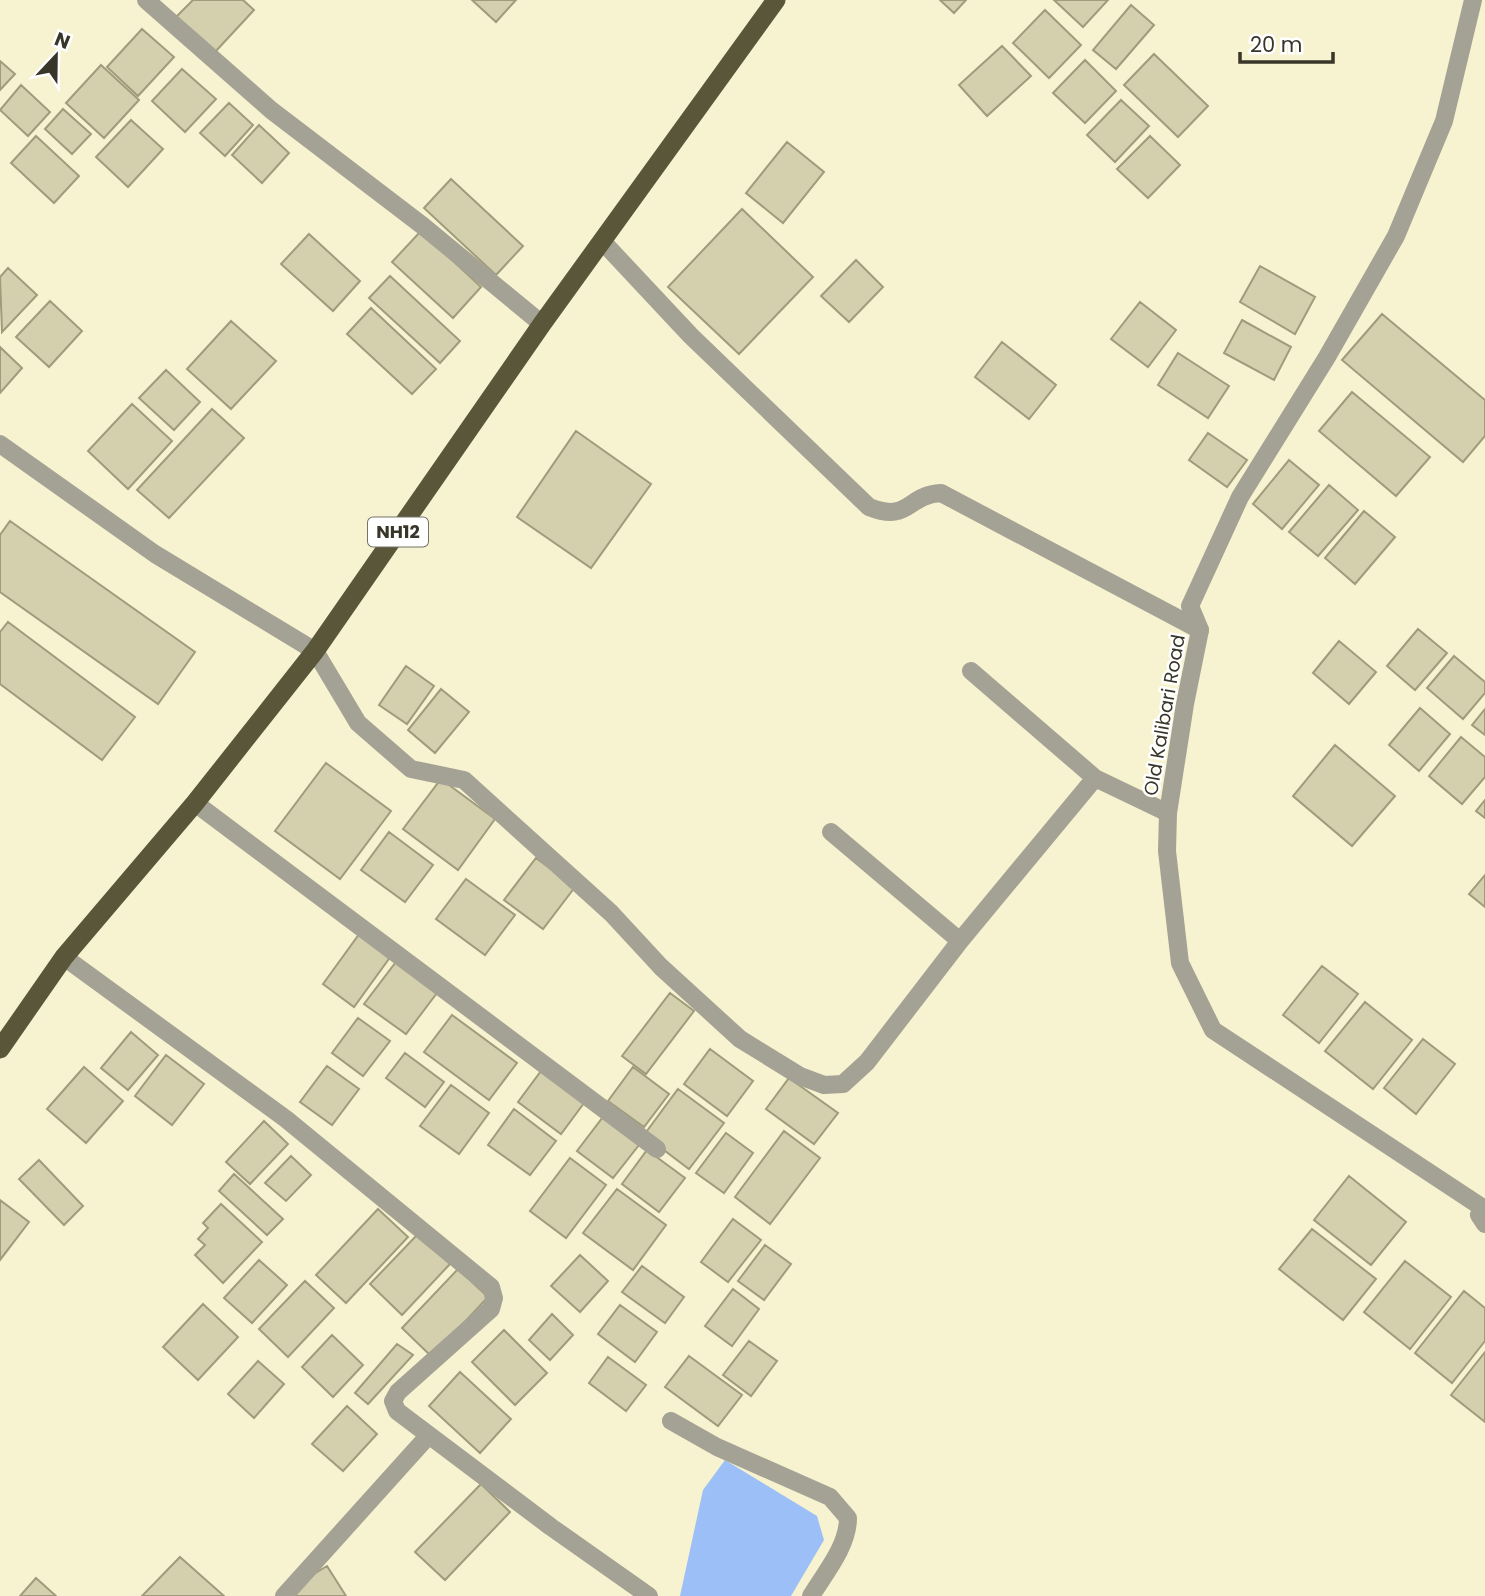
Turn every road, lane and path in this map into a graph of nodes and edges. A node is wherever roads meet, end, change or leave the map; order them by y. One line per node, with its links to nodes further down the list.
1 (146, 0): 5 (street)
2 (776, 0): 4 (highway, NH12)
3 (1473, 0): 7 (street, Old Kalibari Road)
4 (602, 241): 5 (highway, NH12); 7 (street)
5 (542, 324): 8 (highway, NH12)
6 (0, 444): 8 (street)
7 (1200, 630): 12 (street, Old Kalibari Road)
8 (315, 652): 11 (highway, NH12); 14 (street)
9 (971, 671): 10 (street)
10 (1095, 778): 12 (street); 14 (street)
11 (195, 803): 15 (highway, NH12); 17 (street)
12 (1168, 813): 18 (street, Old Kalibari Road)
13 (831, 832): 14 (street)
14 (960, 941)
15 (64, 957): 16 (highway, NH12); 20 (street)
16 (0, 1049)
17 (657, 1149)
18 (1483, 1215)
19 (671, 1421): 23 (street)
20 (429, 1435): 21 (street); 22 (street)
21 (284, 1596)
22 (649, 1596)
23 (811, 1596)

